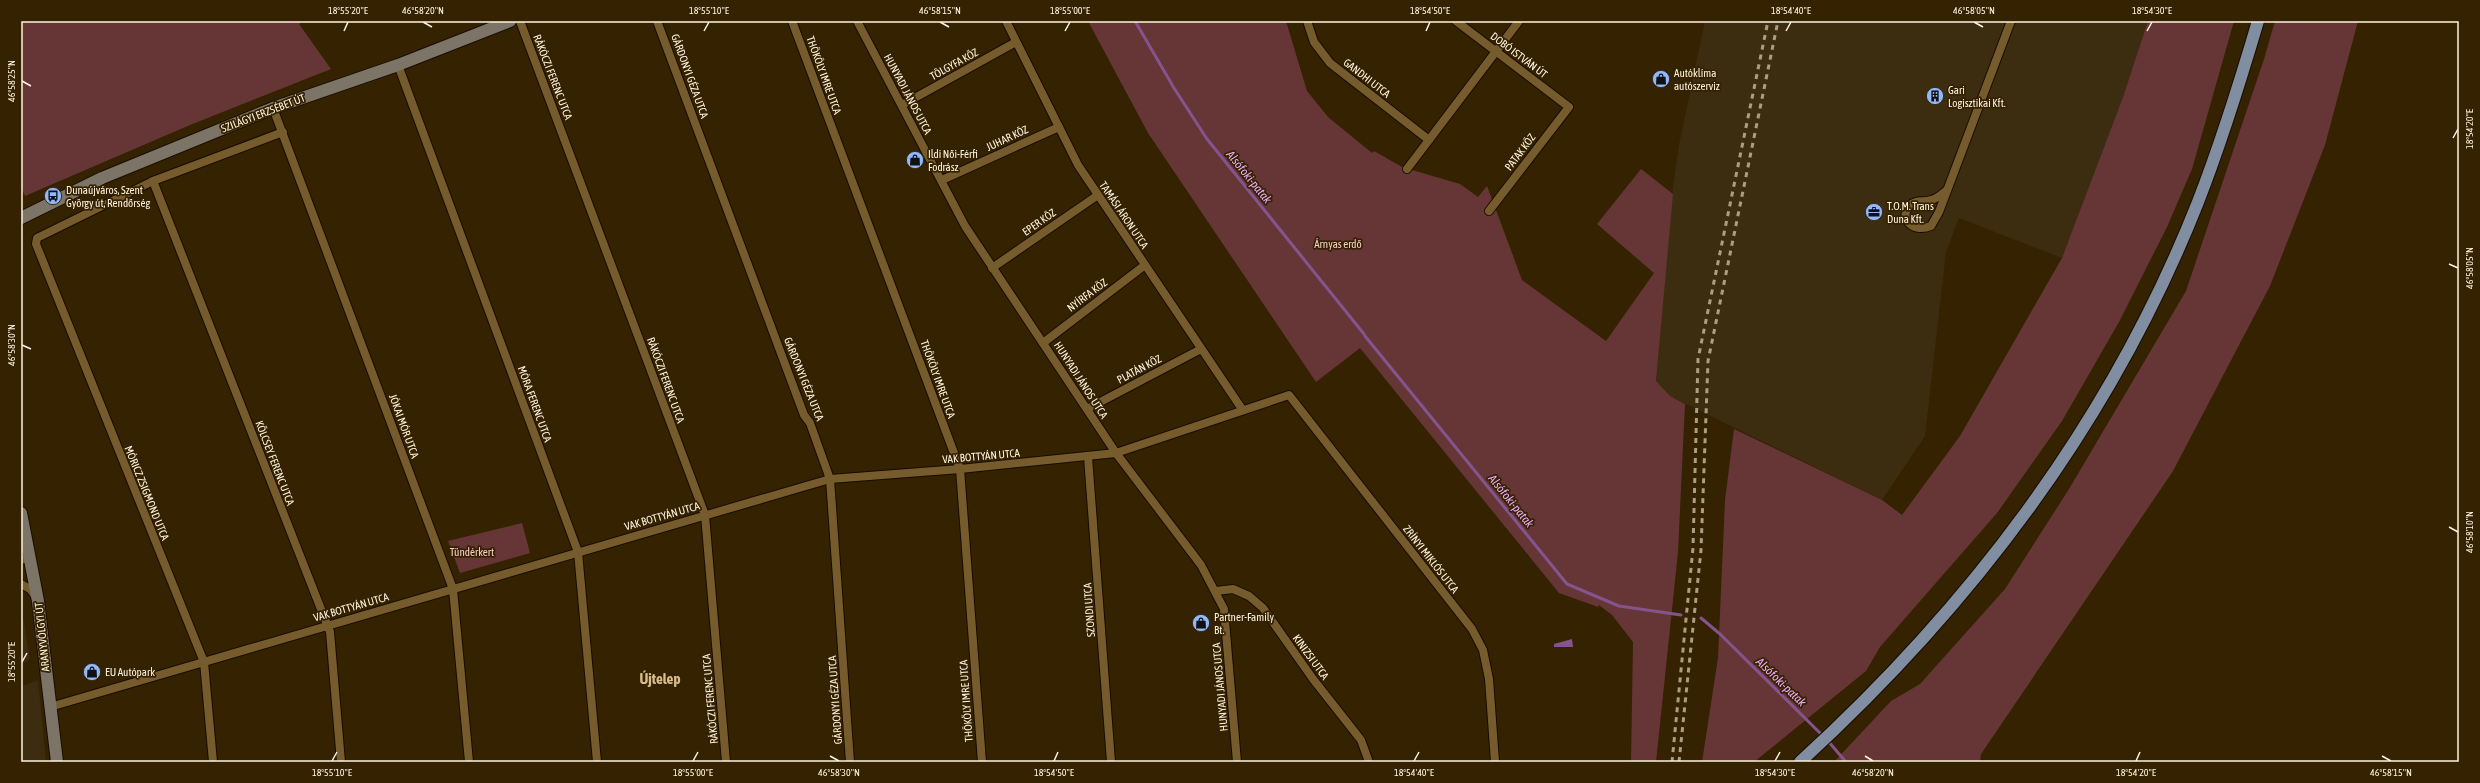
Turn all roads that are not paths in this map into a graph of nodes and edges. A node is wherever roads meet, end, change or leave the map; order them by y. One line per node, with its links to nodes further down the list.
1 (510, 21): 14 (street, SZILÁGYI ERZSÉBET ÚT)
2 (520, 21): 40 (street, RÁKÓCZI FERENC UTCA)
3 (657, 21): 38 (street, GÁRDONYI GÉZA UTCA)
4 (792, 21): 37 (street, THÖKÖLY IMRE UTCA)
5 (858, 21): 15 (street, HUNYADI JÁNOS UTCA)
6 (1006, 21): 12 (street, TAMÁSI ÁRON UTCA)
7 (1307, 21): 20 (street, GANDHI UTCA)
8 (1456, 21): 13 (street, DOBÓ ISTVÁN ÚT)
9 (1518, 21): 13 (street)
10 (2010, 21): 24 (street)
11 (2258, 21): 64 (main road)
12 (1016, 42): 15 (street, TÖLGYFA KÖZ); 18 (street, TAMÁSI ÁRON UTCA)
13 (1496, 51): 16 (street, DOBÓ ISTVÁN ÚT); 20 (street)
14 (398, 65): 17 (street, SZILÁGYI ERZSÉBET ÚT); 41 (street, MÓRA FERENC UTCA)
15 (902, 105): 22 (street, HUNYADI JÁNOS UTCA)
16 (1569, 107): 26 (street, PATAK KÖZ)
17 (273, 108): 19 (street, JÓKAI MÓR UTCA); 27 (street, SZILÁGYI ERZSÉBET ÚT)
18 (1059, 127): 22 (street, JUHAR KÖZ); 25 (street, TAMÁSI ÁRON UTCA)
19 (283, 132): 23 (street); 46 (street, JÓKAI MÓR UTCA)
20 (1429, 140): 21 (street)
21 (1407, 169)
22 (942, 180): 29 (street, HUNYADI JÁNOS UTCA)
23 (153, 181): 49 (street, KÖLCSEY FERENC UTCA); 50 (street, MÓRICZ ZSIGMOND UTCA)
24 (1947, 190): 24 (street)
25 (1098, 195): 28 (street, TAMÁSI ÁRON UTCA); 29 (street, EPER KÖZ)
26 (1489, 211)
27 (21, 218)
28 (1145, 265): 30 (street, NYÍRFA KÖZ); 31 (street, TAMÁSI ÁRON UTCA)
29 (992, 268): 30 (street, HUNYADI JÁNOS UTCA)
30 (1043, 343): 33 (street, HUNYADI JÁNOS UTCA)
31 (1201, 349): 33 (street, PLATÁN KÖZ); 34 (street, TAMÁSI ÁRON UTCA)
32 (1289, 395): 34 (street, VAK BOTTYÁN UTCA); 63 (street, ZRÍNYI MIKLÓS UTCA)
33 (1087, 409): 35 (street, HUNYADI JÁNOS UTCA)
34 (1242, 410): 35 (street, VAK BOTTYÁN UTCA)
35 (1116, 453): 36 (street, VAK BOTTYÁN UTCA); 47 (street, HUNYADI JÁNOS UTCA)
36 (1088, 457): 37 (street, VAK BOTTYÁN UTCA); 60 (street, SZONDI UTCA)
37 (960, 469): 38 (street, VAK BOTTYÁN UTCA); 59 (street, THÖKÖLY IMRE UTCA)
38 (830, 479): 40 (street, VAK BOTTYÁN UTCA); 58 (street, GÁRDONYI GÉZA UTCA)
39 (21, 513): 42 (street, ARANYVÖLGYI ÚT)
40 (705, 515): 41 (street, VAK BOTTYÁN UTCA); 57 (street, RÁKÓCZI FERENC UTCA)
41 (578, 552): 46 (street, VAK BOTTYÁN UTCA); 56 (street, MÓRA FERENC UTCA)
42 (26, 558): 43 (street, ARANYVÖLGYI ÚT)
43 (35, 576): 44 (street); 48 (street, ARANYVÖLGYI ÚT)
44 (21, 580)
45 (21, 584): 48 (street)
46 (453, 589): 49 (street, VAK BOTTYÁN UTCA); 55 (street, JÓKAI MÓR UTCA)
47 (1216, 591): 61 (street, HUNYADI JÁNOS UTCA); 62 (street, KINIZSI UTCA)
48 (38, 601): 51 (street, ARANYVÖLGYI ÚT)
49 (327, 625): 50 (street, VAK BOTTYÁN UTCA); 54 (street, KÖLCSEY FERENC UTCA)
50 (204, 662): 51 (street, VAK BOTTYÁN UTCA); 53 (street, MÓRICZ ZSIGMOND UTCA)
51 (50, 707): 52 (street, ARANYVÖLGYI ÚT)
52 (57, 762)
53 (213, 762)
54 (341, 762)
55 (469, 762)
56 (597, 762)
57 (726, 762)
58 (850, 762)
59 (982, 762)
60 (1111, 762)
61 (1237, 762)
62 (1369, 762)
63 (1495, 762)
64 (1800, 762)

